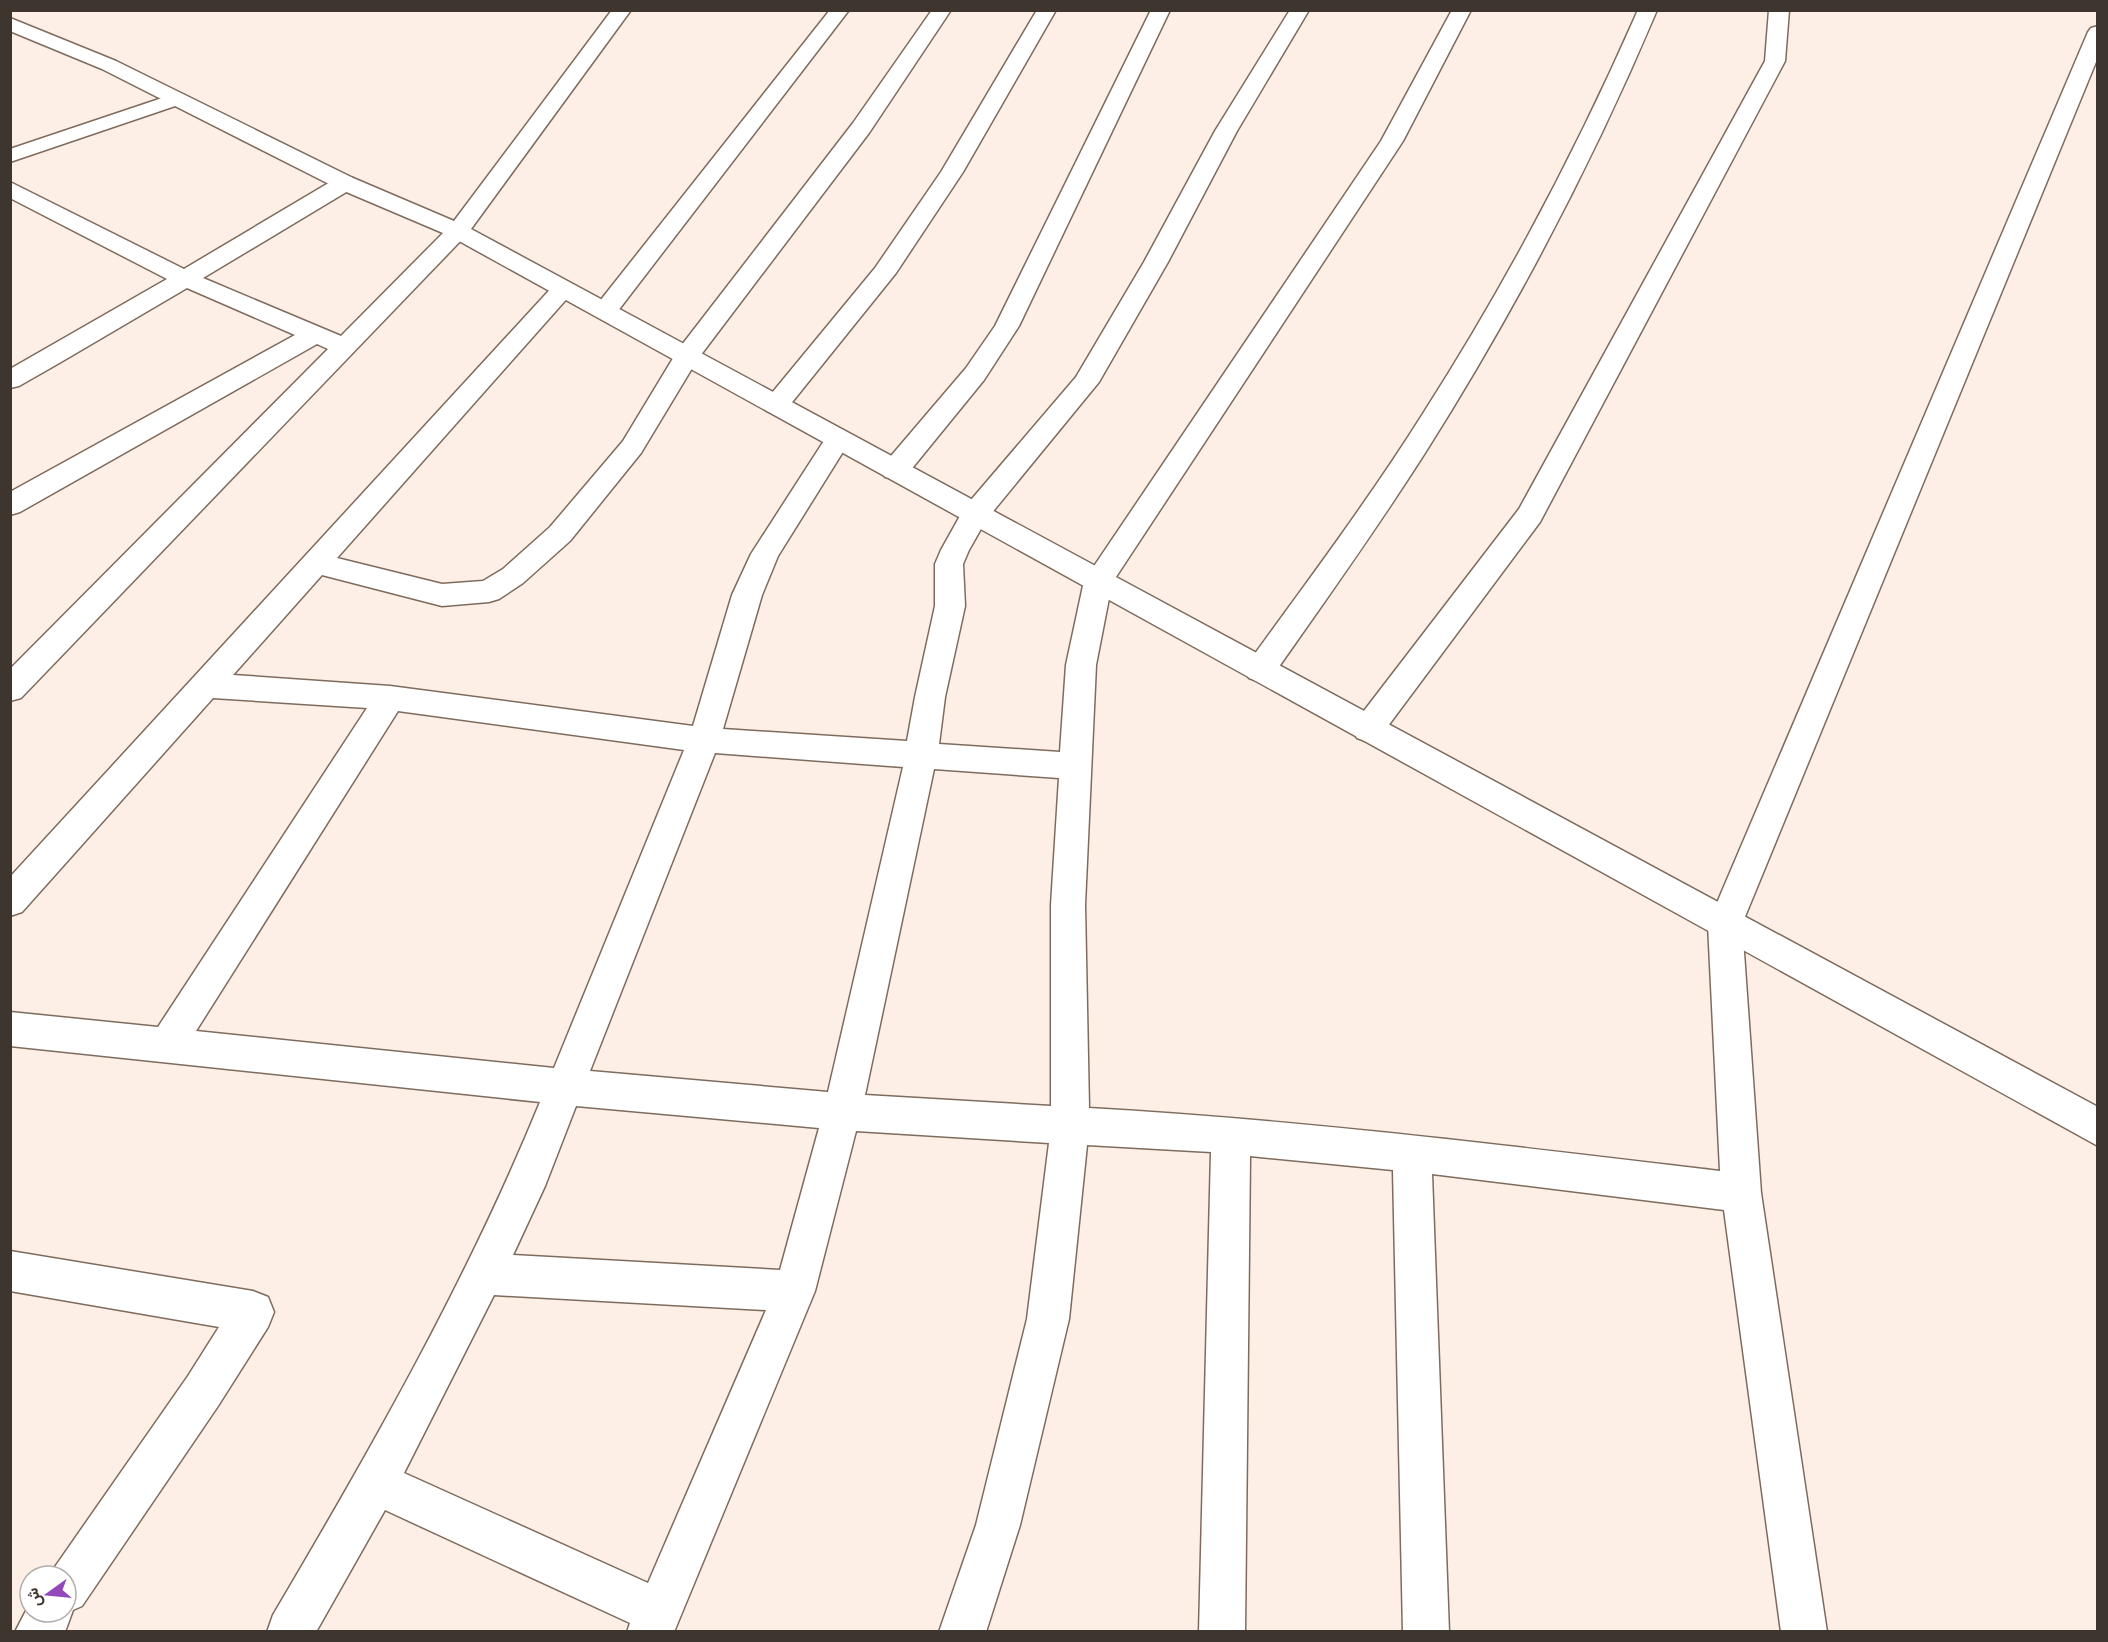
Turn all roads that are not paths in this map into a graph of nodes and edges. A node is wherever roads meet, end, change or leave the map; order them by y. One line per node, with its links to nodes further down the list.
1 (622, 10): 16 (street)
2 (840, 10): 19 (street)
3 (942, 10): 22 (street)
4 (1047, 10): 24 (street)
5 (1161, 10): 26 (street)
6 (1300, 10): 28 (street)
7 (1462, 10): 30 (street)
8 (1648, 10): 31 (street)
9 (1779, 10): 35 (street)
10 (10, 24): 12 (street)
11 (2097, 32): 40 (street)
12 (177, 99): 13 (street); 14 (street)
13 (10, 156)
14 (345, 183): 16 (street); 17 (street)
15 (10, 189): 17 (street)
16 (458, 231): 18 (street); 21 (street)
17 (184, 278): 20 (street); 23 (street)
18 (563, 289): 19 (street); 29 (street)
19 (605, 311): 22 (street)
20 (315, 334): 21 (street); 27 (street)
21 (344, 346): 33 (street)
22 (687, 356): 24 (street); 29 (street)
23 (10, 380)
24 (776, 405): 25 (street)
25 (838, 439): 26 (street); 36 (street)
26 (895, 470): 28 (street)
27 (10, 505)
28 (975, 514): 30 (street); 37 (street)
29 (316, 563): 32 (street)
30 (1098, 582): 31 (street); 38 (street)
31 (1260, 670): 35 (street)
32 (205, 686): 34 (street); 39 (street)
33 (10, 689)
34 (390, 698): 36 (street); 42 (street)
35 (1368, 729): 40 (street)
36 (704, 740): 37 (street); 43 (street)
37 (921, 756): 38 (street); 44 (street)
38 (1075, 766): 45 (street)
39 (10, 901)
40 (1725, 924): 46 (street); 49 (street)
41 (10, 1029): 42 (street)
42 (167, 1045): 43 (street)
43 (567, 1086): 44 (street); 51 (street)
44 (842, 1112): 45 (street); 52 (street)
45 (1070, 1125): 47 (street); 57 (street)
46 (2097, 1128)
47 (1231, 1136): 48 (street); 58 (street)
48 (1412, 1153): 49 (street); 59 (street)
49 (1741, 1193): 60 (street)
50 (10, 1271): 54 (street)
51 (483, 1274): 52 (street); 53 (street)
52 (795, 1291): 55 (street)
53 (376, 1483): 55 (street); 56 (street)
54 (78, 1573)
55 (654, 1622)
56 (290, 1632)
57 (962, 1632)
58 (1222, 1632)
59 (1426, 1632)
60 (1804, 1632)

